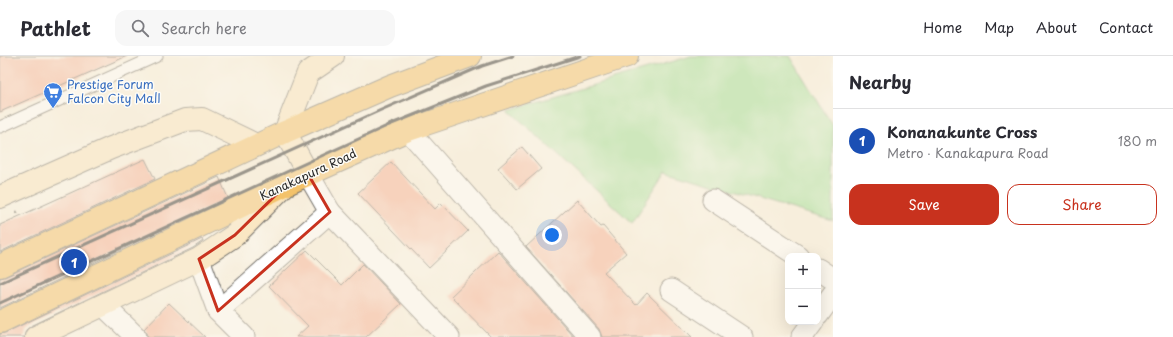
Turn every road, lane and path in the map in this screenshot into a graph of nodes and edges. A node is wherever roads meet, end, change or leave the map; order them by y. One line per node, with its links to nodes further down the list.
1 (157, 56): 5 (lane)
2 (333, 56): 7 (street)
3 (470, 56): 7 (highway)
4 (627, 56): 6 (highway, Kanakapura Road)
5 (0, 127)
6 (408, 130): 9 (highway, Kanakapura Road); 30 (street)
7 (285, 132): 8 (highway); 9 (street)
8 (256, 145): 11 (street); 16 (highway)
9 (308, 174): 10 (highway, Kanakapura Road); 13 (street)
10 (287, 184): 15 (street); 24 (highway, Kanakapura Road)
11 (0, 197)
12 (713, 200): 14 (street)
13 (330, 212): 22 (street); 29 (street)
14 (793, 253)
15 (199, 259): 21 (street); 22 (street)
16 (0, 266)
17 (821, 271): 18 (street)
18 (833, 279)
19 (670, 290): 31 (street)
20 (833, 294): 23 (street)
21 (103, 305): 26 (street); 27 (street)
22 (218, 311): 28 (street)
23 (821, 311)
24 (0, 322)
25 (811, 325): 32 (street)
26 (36, 337)
27 (136, 337)
28 (244, 337)
29 (449, 337)
30 (590, 337)
31 (742, 337)
32 (802, 337)

